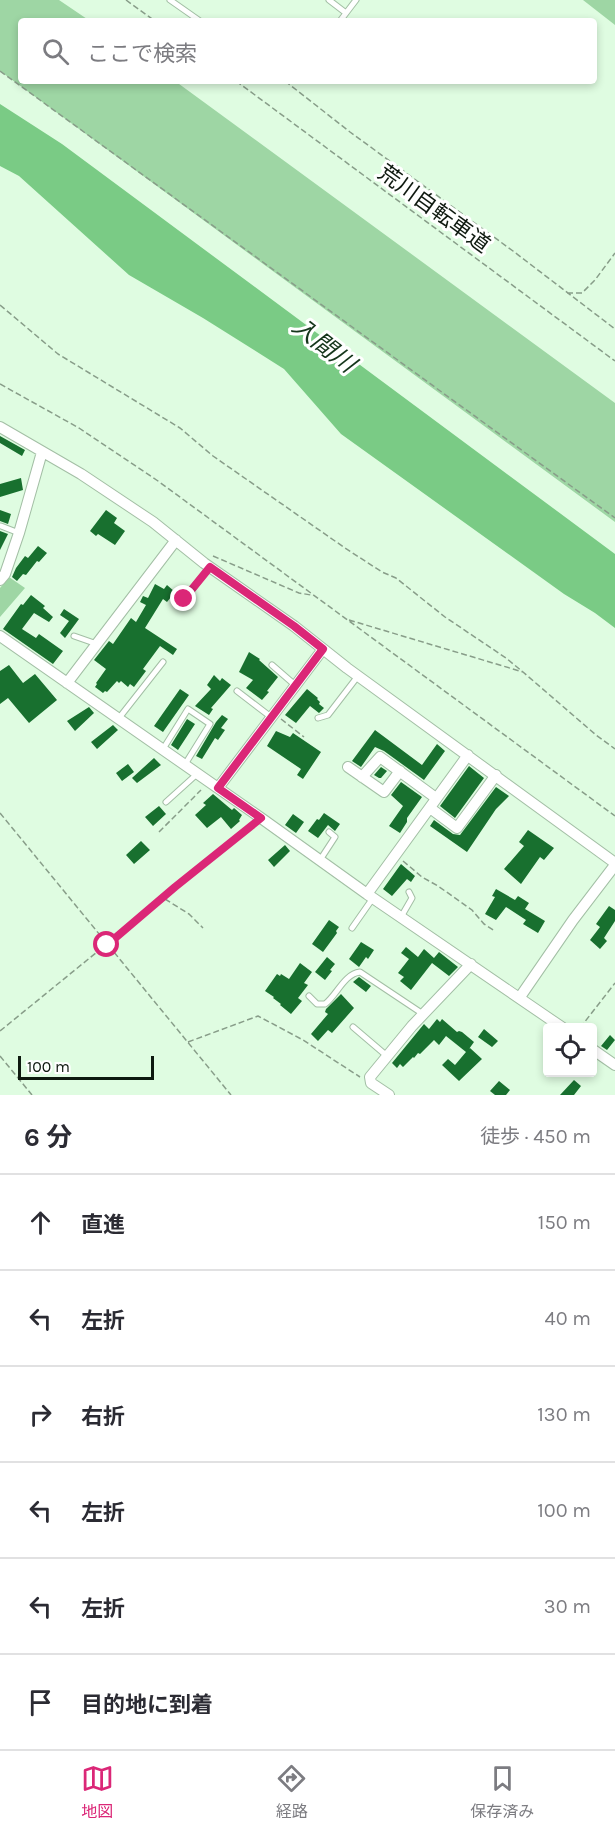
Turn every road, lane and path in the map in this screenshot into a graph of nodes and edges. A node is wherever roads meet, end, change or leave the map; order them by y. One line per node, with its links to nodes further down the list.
1 (126, 0): 6 (path)
2 (170, 0): 7 (lane)
3 (328, 0): 5 (lane)
4 (356, 0): 5 (lane)
5 (346, 13): 8 (lane)
6 (151, 18)
7 (196, 18)
8 (342, 18)
9 (0, 71): 20 (path)
10 (240, 84): 16 (path, 荒川自転車道)
11 (289, 84): 13 (path)
12 (615, 253): 13 (path)
13 (567, 293): 15 (path)
14 (0, 305): 36 (path)
15 (615, 329)
16 (615, 361)
17 (0, 384): 27 (path)
18 (0, 427): 19 (street)
19 (42, 453): 22 (street); 23 (street)
20 (615, 518)
21 (2, 526): 22 (lane)
22 (19, 533): 26 (street)
23 (176, 540): 25 (street); 32 (street)
24 (206, 553): 27 (path)
25 (210, 567): 28 (lane); 33 (street)
26 (0, 580)
27 (312, 595): 29 (path)
28 (184, 599)
29 (346, 620): 36 (path); 58 (path)
30 (0, 636): 38 (street)
31 (74, 636): 32 (lane)
32 (97, 644): 38 (street)
33 (323, 649): 37 (street); 39 (street)
34 (163, 662): 43 (lane)
35 (272, 665): 39 (lane)
36 (523, 672): 45 (path)
37 (358, 676): 42 (lane); 47 (street)
38 (67, 683): 43 (street)
39 (295, 685): 41 (street)
40 (237, 691): 41 (lane)
41 (272, 715): 44 (path); 54 (street)
42 (318, 718)
43 (118, 719): 46 (street)
44 (304, 736)
45 (615, 749)
46 (162, 750): 48 (street); 48 (lane)
47 (468, 755): 52 (street); 56 (street)
48 (184, 766): 51 (street)
49 (348, 767): 53 (street)
50 (400, 771): 53 (street); 53 (street); 56 (street)
51 (197, 774): 54 (street); 55 (lane)
52 (496, 775): 56 (street); 64 (street)
53 (362, 777)
54 (213, 785): 59 (street); 60 (path)
55 (166, 802)
56 (433, 803): 62 (street)
57 (0, 813): 72 (path)
58 (615, 816)
59 (261, 818): 63 (street); 67 (path)
60 (159, 832)
61 (329, 832): 63 (lane)
62 (395, 856): 66 (street); 71 (path)
63 (320, 860): 66 (street)
64 (615, 864): 76 (street)
65 (409, 892): 68 (lane)
66 (370, 896): 68 (street); 70 (lane)
67 (164, 898): 69 (path); 72 (path)
68 (401, 917): 73 (street)
69 (203, 928)
70 (352, 928)
71 (495, 931)
72 (107, 945): 81 (path); 82 (path)
73 (471, 964): 76 (street); 77 (street)
74 (615, 983): 79 (path)
75 (309, 996): 77 (lane)
76 (520, 997): 78 (street)
77 (423, 1014): 85 (street)
78 (556, 1023)
79 (584, 1023)
80 (353, 1028): 85 (lane)
81 (0, 1031)
82 (188, 1042): 87 (path); 89 (path)
83 (597, 1052): 86 (street)
84 (0, 1056): 88 (path)
85 (387, 1056): 87 (street)
86 (615, 1065)
87 (370, 1080): 90 (street)
88 (32, 1095)
89 (231, 1095)
90 (389, 1095)

